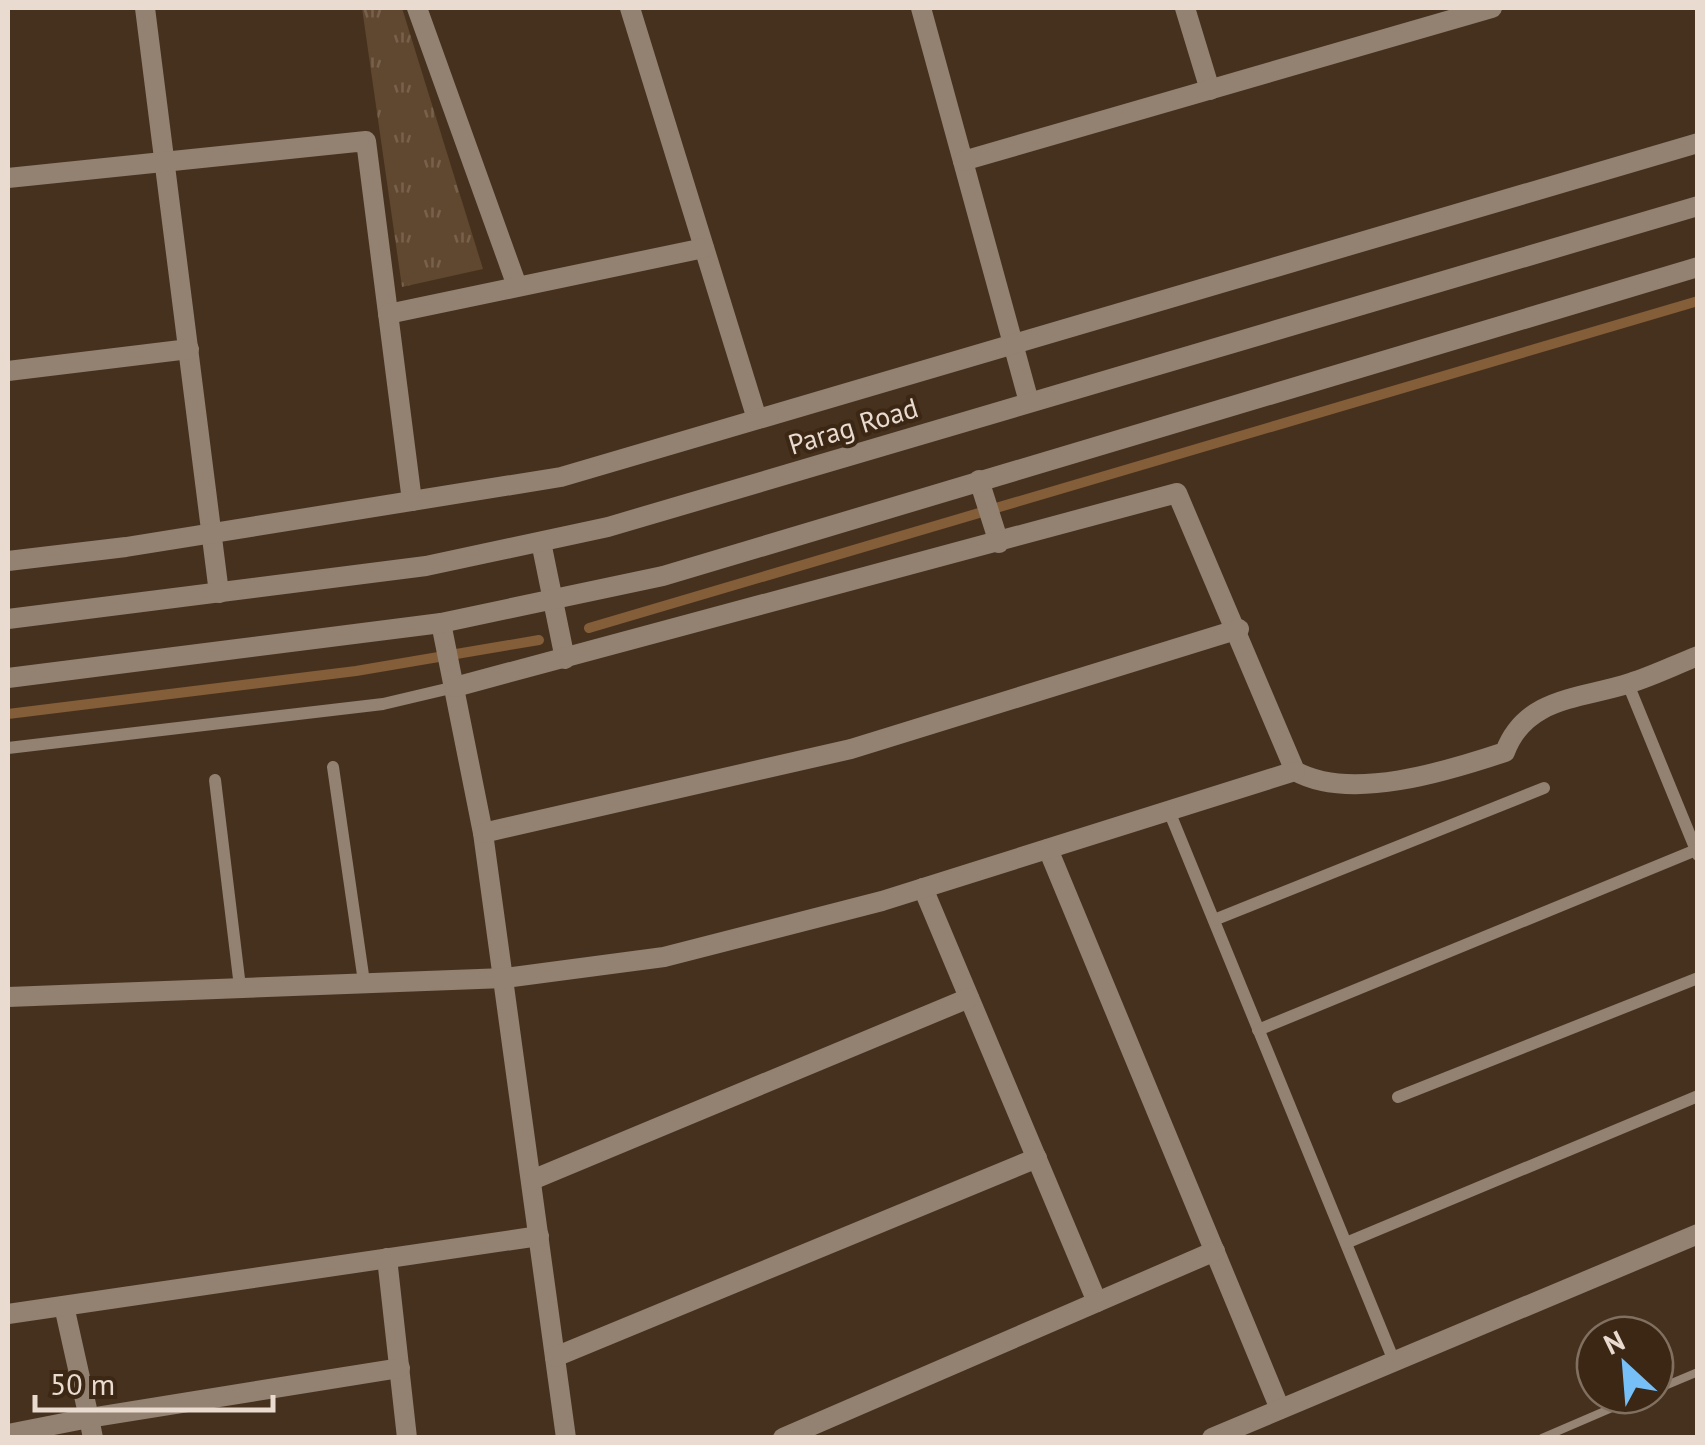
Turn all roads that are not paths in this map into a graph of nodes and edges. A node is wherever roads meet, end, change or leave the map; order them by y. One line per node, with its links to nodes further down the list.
1 (145, 8): 10 (street)
2 (417, 8): 16 (street)
3 (630, 8): 14 (street)
4 (922, 8): 11 (street)
5 (1185, 8): 8 (street)
6 (1492, 8): 7 (street)
7 (1437, 15): 8 (street)
8 (1210, 90): 11 (street)
9 (1698, 143): 18 (street)
10 (164, 160): 12 (street); 17 (street); 19 (street)
11 (964, 162): 18 (street)
12 (8, 178)
13 (1698, 206): 21 (street, Parag Road)
14 (704, 248): 16 (street); 22 (street)
15 (1698, 268): 23 (street)
16 (517, 286): 17 (street)
17 (388, 314): 24 (street)
18 (1012, 344): 21 (street); 22 (street)
19 (188, 350): 20 (street); 25 (street)
20 (8, 371)
21 (1028, 402): 26 (street, Parag Road)
22 (757, 419): 24 (street)
23 (979, 480): 27 (street); 30 (street)
24 (412, 501): 25 (street)
25 (212, 533): 28 (street); 29 (street)
26 (540, 542): 29 (street, Parag Road); 30 (street)
27 (1000, 543): 33 (street); 35 (street)
28 (8, 561)
29 (220, 592): 31 (street, Parag Road)
30 (553, 600): 32 (street); 35 (street)
31 (8, 619)
32 (442, 623): 36 (street); 38 (street)
33 (1239, 628): 41 (street); 45 (street)
34 (1698, 656): 37 (street)
35 (565, 659): 38 (street)
36 (8, 678)
37 (1628, 684): 41 (street); 47 (lane)
38 (455, 687): 39 (lane); 45 (street)
39 (8, 748)
40 (333, 768): 52 (lane)
41 (1296, 771): 44 (street)
42 (215, 780): 53 (lane)
43 (1544, 788): 49 (lane)
44 (1169, 811): 46 (street); 49 (lane)
45 (483, 833): 50 (street)
46 (1048, 849): 48 (street); 64 (street)
47 (1696, 853): 56 (lane)
48 (923, 888): 50 (street); 55 (street)
49 (1214, 920): 56 (lane)
50 (504, 978): 52 (street); 60 (street)
51 (1698, 978): 58 (lane)
52 (364, 982): 53 (street)
53 (240, 987): 54 (street)
54 (8, 997)
55 (969, 998): 59 (street); 60 (street)
56 (1258, 1030): 63 (lane)
57 (1698, 1096): 63 (lane)
58 (1398, 1097)
59 (1037, 1158): 66 (street); 69 (street)
60 (532, 1180): 62 (street)
61 (1698, 1234): 70 (street)
62 (539, 1236): 65 (street); 69 (street)
63 (1346, 1243): 70 (lane)
64 (1215, 1251): 66 (street); 72 (street)
65 (388, 1258): 67 (street); 71 (street)
66 (1097, 1302): 77 (street)
67 (64, 1306): 68 (street); 73 (street)
68 (8, 1314)
69 (555, 1357): 76 (street)
70 (1394, 1361): 72 (street)
71 (400, 1368): 73 (street); 75 (street)
72 (1280, 1409): 78 (street)
73 (91, 1428): 74 (street)
74 (8, 1434)
75 (407, 1438)
76 (566, 1438)
77 (783, 1438)
78 (1212, 1438)

